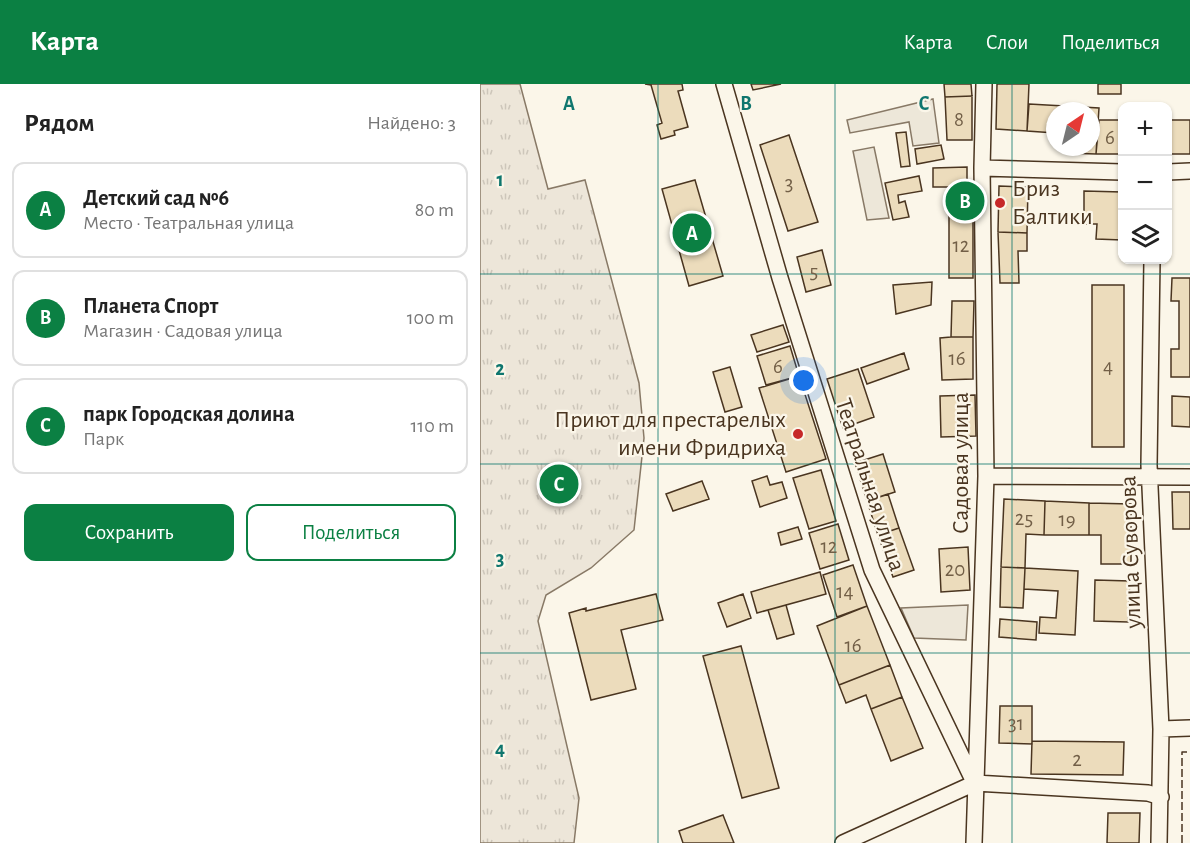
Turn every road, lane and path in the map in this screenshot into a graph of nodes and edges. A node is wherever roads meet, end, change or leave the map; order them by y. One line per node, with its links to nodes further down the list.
1 (724, 84): 13 (street, Театральная улица)
2 (984, 84): 3 (street, Садовая улица)
3 (982, 168): 5 (street); 8 (street, Садовая улица)
4 (1190, 171): 6 (street)
5 (1118, 172)
6 (1172, 172)
7 (1152, 264): 9 (street, улица Суворова)
8 (986, 476): 9 (street); 13 (street, Садовая улица)
9 (1150, 476): 10 (street); 12 (street, улица Суворова)
10 (1190, 477)
11 (1190, 728): 12 (street)
12 (1161, 729): 14 (street, улица Суворова)
13 (975, 783): 14 (street); 15 (street); 16 (street, Садовая улица)
14 (1161, 797): 17 (street, улица Суворова)
15 (843, 843)
16 (974, 843)
17 (1159, 843)

